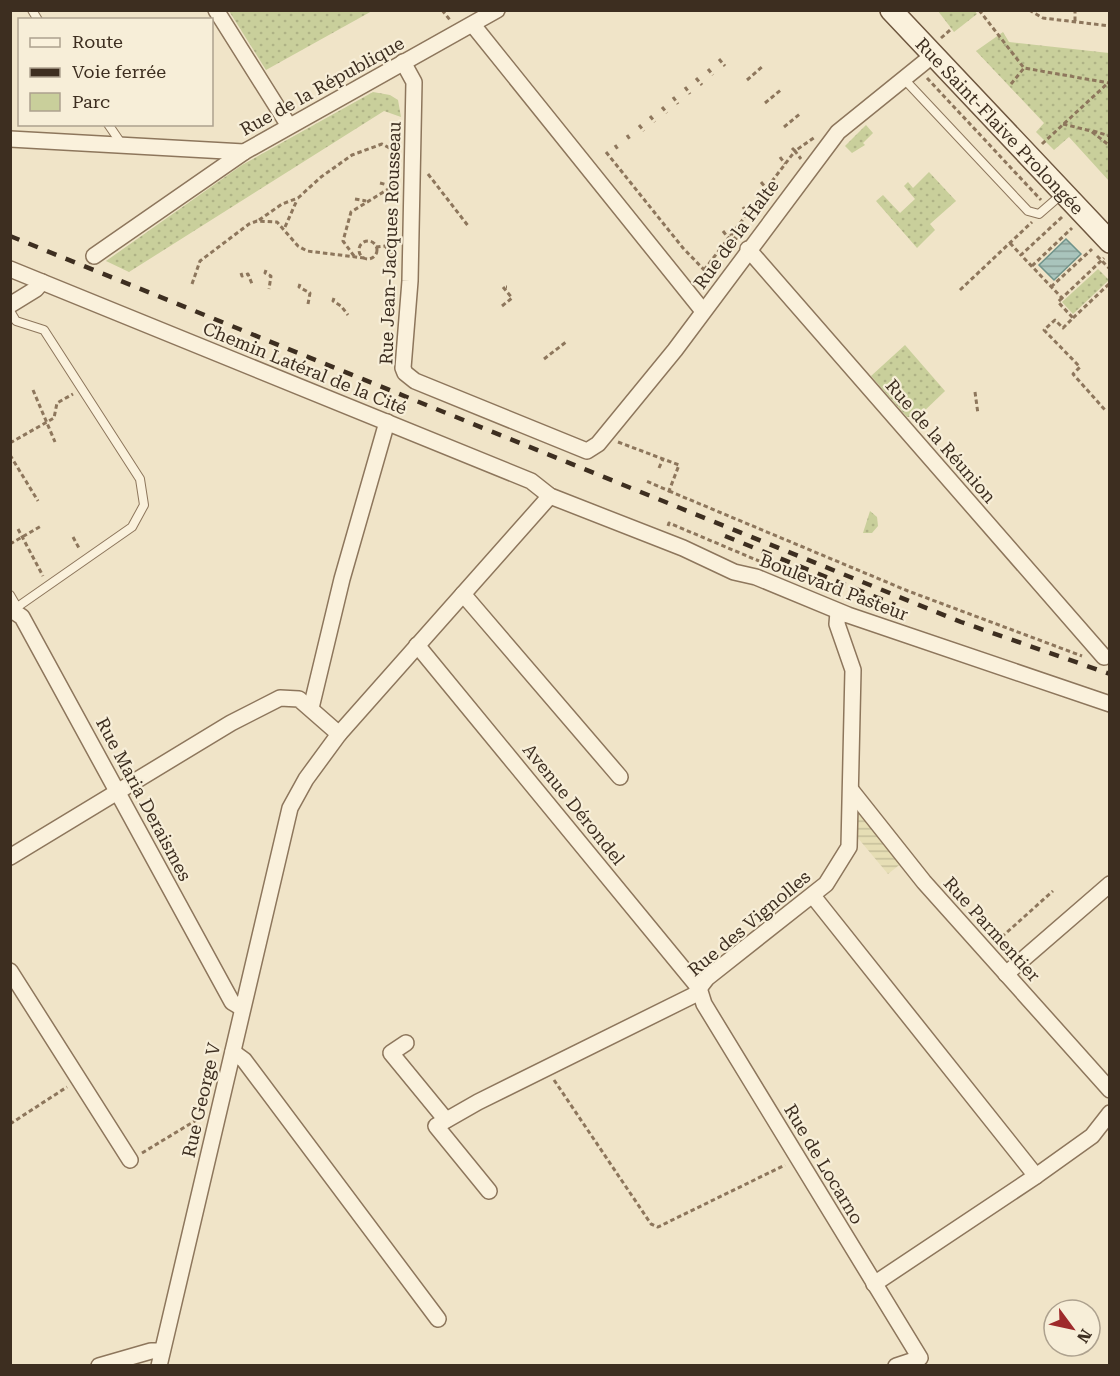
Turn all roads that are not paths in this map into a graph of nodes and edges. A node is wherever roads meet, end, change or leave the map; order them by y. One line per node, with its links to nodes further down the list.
1 (216, 10): 9 (street)
2 (497, 10): 4 (street, Rue de la République)
3 (891, 10): 6 (main road, Rue Saint-Flaive Prolongée)
4 (473, 25): 5 (street, Rue de la République); 21 (street)
5 (403, 63): 9 (street, Rue de la République); 23 (street, Rue Jean-Jacques Rousseau)
6 (927, 65): 7 (street, Rue de la Halte); 13 (main road, Rue Saint-Flaive Prolongée)
7 (904, 79): 13 (lane); 15 (street, Rue de la Halte)
8 (109, 126): 11 (lane)
9 (289, 126): 12 (street, Rue de la République)
10 (10, 139): 11 (street, Rue de la République)
11 (123, 146): 12 (street, Rue de la République)
12 (244, 152): 16 (street)
13 (1064, 203): 14 (main road, Rue Saint-Flaive Prolongée)
14 (1104, 242)
15 (746, 247): 21 (street, Rue de la Halte); 29 (street, Rue de la Réunion)
16 (94, 256)
17 (10, 269): 18 (street, Chemin Latéral de la Cité)
18 (42, 282): 19 (street); 22 (street, Chemin Latéral de la Cité)
19 (10, 305)
20 (10, 311): 26 (lane)
21 (703, 311): 23 (street, Rue de la Halte)
22 (387, 422): 24 (street, Chemin Latéral de la Cité); 31 (street)
23 (587, 451)
24 (549, 496): 25 (street, Rue George V); 27 (street, Boulevard Pasteur)
25 (463, 594): 28 (street, Rue George V); 33 (street)
26 (13, 605): 35 (street, Rue Maria Deraismes)
27 (838, 612): 30 (street, Boulevard Pasteur); 34 (street, Rue des Vignolles)
28 (417, 645): 32 (street, Rue George V); 41 (street, Avenue Dérondel)
29 (1104, 657)
30 (1110, 704)
31 (311, 708): 32 (street); 35 (street)
32 (339, 734): 42 (street, Rue George V)
33 (620, 777)
34 (850, 790): 38 (street, Rue des Vignolles); 40 (street, Rue Parmentier)
35 (119, 792): 36 (street); 42 (street, Rue Maria Deraismes)
36 (10, 857)
37 (1110, 884): 40 (street)
38 (813, 896): 41 (street, Rue des Vignolles); 49 (street)
39 (10, 971): 48 (street)
40 (1006, 974): 45 (street, Rue Parmentier)
41 (699, 988): 46 (street, Rue des Vignolles); 51 (street, Rue de Locarno)
42 (242, 1008): 44 (street, Rue George V)
43 (406, 1042): 46 (street)
44 (233, 1052): 52 (street); 53 (street, Rue George V)
45 (1110, 1090)
46 (446, 1120): 50 (street)
47 (1108, 1122): 49 (street)
48 (130, 1160)
49 (1036, 1176): 51 (street)
50 (489, 1191)
51 (874, 1284): 55 (street, Rue de Locarno)
52 (438, 1319)
53 (161, 1358): 54 (street)
54 (99, 1365)
55 (896, 1365)

